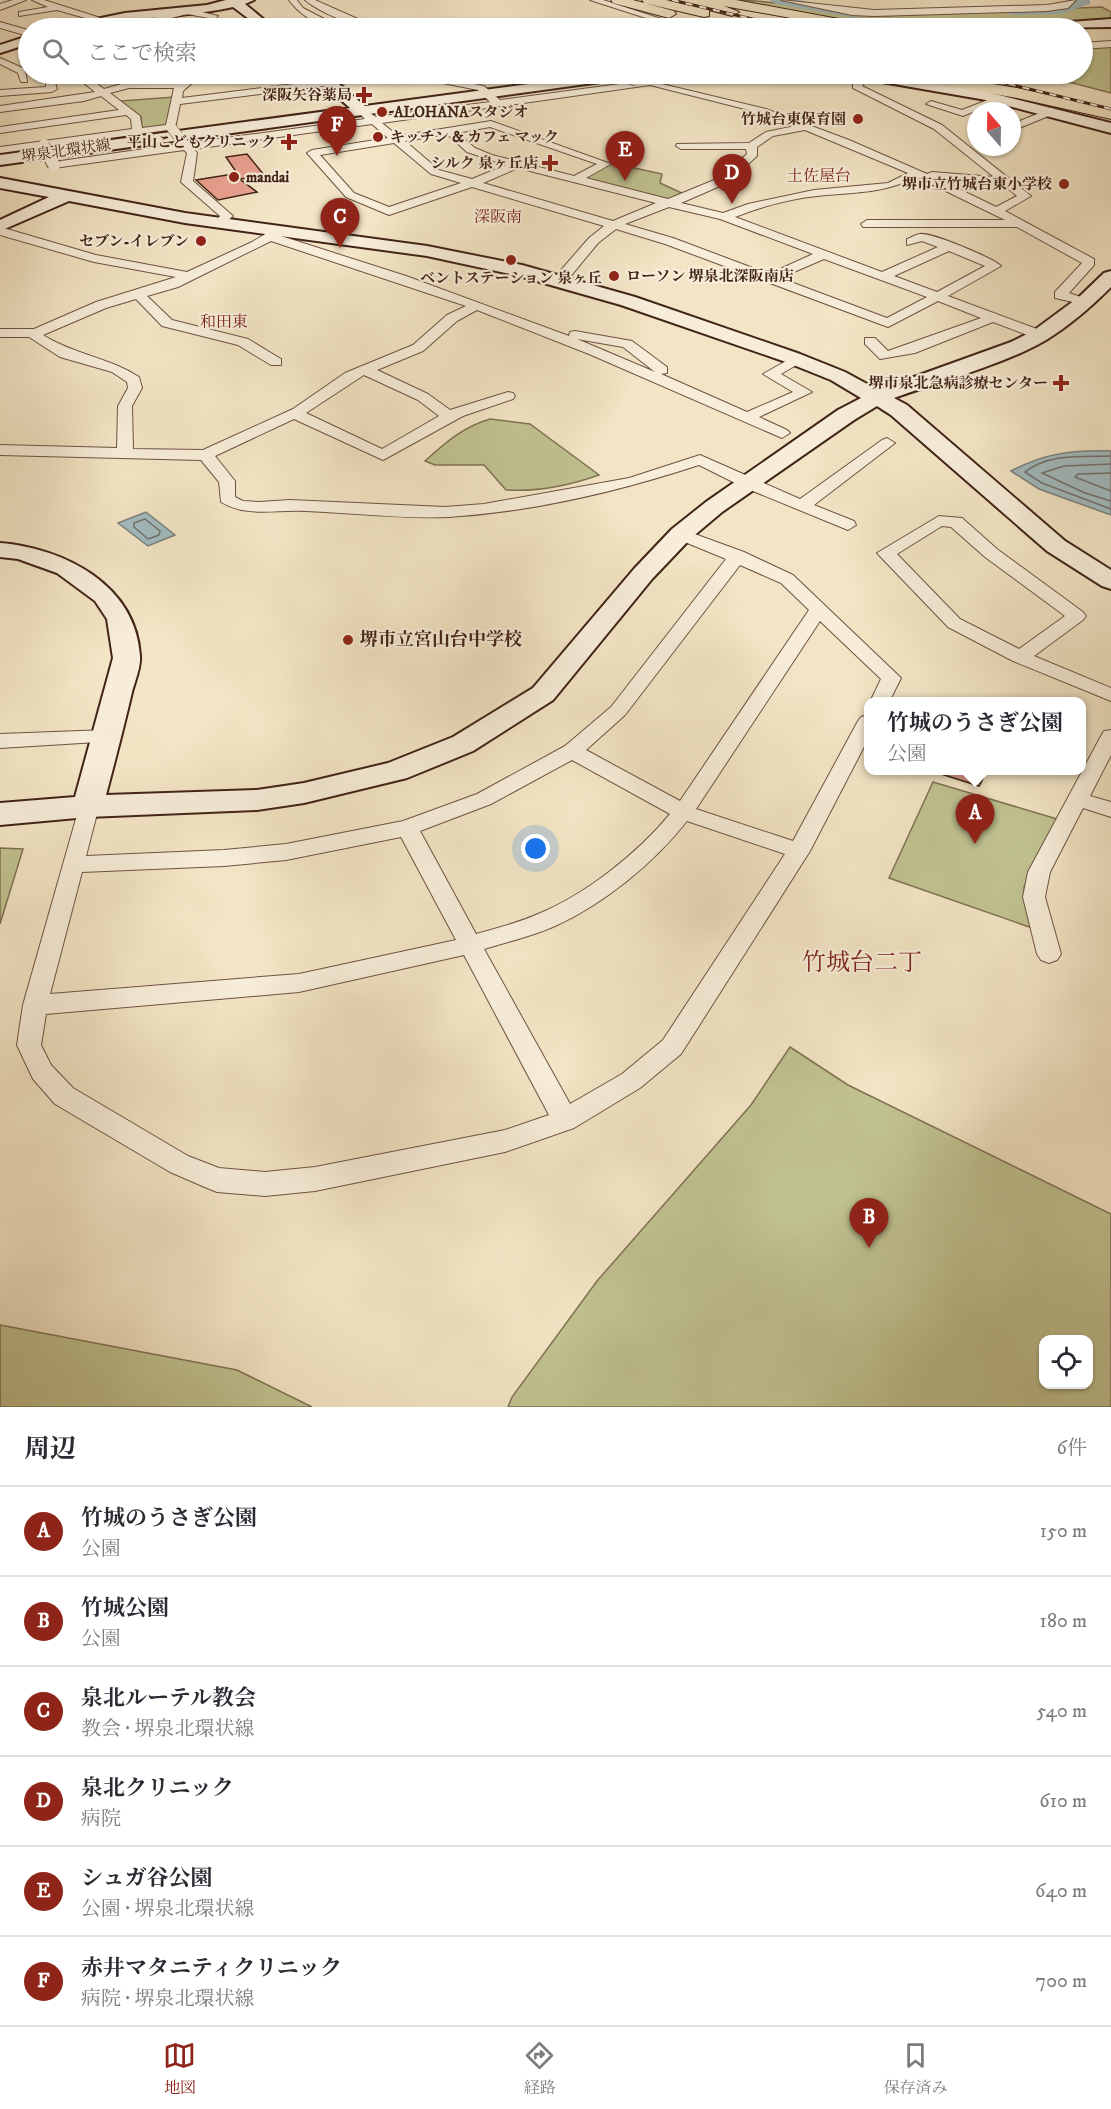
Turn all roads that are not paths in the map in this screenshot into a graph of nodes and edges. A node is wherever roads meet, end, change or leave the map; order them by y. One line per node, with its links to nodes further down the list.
1 (22, 0): 15 (street)
2 (36, 0): 16 (street)
3 (293, 0): 24 (street)
4 (309, 0): 25 (street)
5 (594, 0): 26 (street)
6 (618, 0): 27 (main road)
7 (633, 0): 28 (main road)
8 (649, 0): 29 (main road)
9 (684, 0): 30 (main road)
10 (699, 0): 31 (main road)
11 (714, 0): 32 (main road)
12 (785, 0): 13 (street)
13 (1072, 0)
14 (239, 1): 17 (street); 23 (street)
15 (0, 7)
16 (59, 8): 18 (street); 20 (street)
17 (187, 11): 19 (street); 21 (street); 22 (street)
18 (22, 14)
19 (214, 16)
20 (97, 18)
21 (126, 18)
22 (165, 18)
23 (257, 18)
24 (318, 18)
25 (351, 18)
26 (652, 18)
27 (690, 18)
28 (693, 18)
29 (723, 18)
30 (759, 18)
31 (804, 18)
32 (807, 18)
33 (1111, 23): 34 (street)
34 (1093, 24)
35 (0, 25): 36 (street)
36 (18, 30)
37 (1111, 44): 39 (street)
38 (18, 45): 40 (street)
39 (1093, 45)
40 (2, 54): 41 (street)
41 (17, 68)
42 (18, 82): 64 (street)
43 (44, 84): 64 (street)
44 (93, 84): 65 (street)
45 (176, 84): 60 (street)
46 (183, 84): 60 (street)
47 (301, 84): 61 (street)
48 (331, 84): 74 (street)
49 (390, 84): 62 (street)
50 (461, 84): 67 (street)
51 (599, 84): 67 (street, 堺泉北環状線)
52 (657, 84): 84 (street)
53 (857, 84): 77 (street)
54 (922, 84): 63 (street)
55 (965, 84): 78 (main road)
56 (990, 84): 78 (main road)
57 (1029, 84): 71 (main road)
58 (1045, 84): 71 (main road)
59 (142, 85): 60 (street); 65 (street); 66 (street)
60 (179, 87): 70 (street)
61 (290, 87): 68 (street); 70 (street)
62 (393, 87)
63 (964, 91): 69 (street); 72 (street)
64 (5, 93)
65 (104, 93): 73 (street); 76 (street)
66 (144, 98)
67 (492, 98): 74 (street, 堺泉北環状線); 79 (street); 80 (street)
68 (299, 99)
69 (999, 99): 72 (street); 75 (street)
70 (178, 101): 83 (street)
71 (1103, 102)
72 (931, 104): 77 (street)
73 (0, 110)
74 (361, 110): 79 (street); 97 (street, 堺泉北環状線)
75 (1052, 111): 81 (street); 85 (street)
76 (128, 112): 82 (street); 87 (street)
77 (910, 112): 95 (street)
78 (1111, 114)
79 (374, 120): 89 (street); 91 (street)
80 (491, 124): 88 (street); 100 (street)
81 (1021, 124)
82 (33, 125): 86 (street); 90 (street)
83 (171, 127): 87 (street); 91 (street, bridge)
84 (804, 127): 93 (street); 99 (street)
85 (1111, 128)
86 (0, 130)
87 (137, 131): 90 (street)
88 (449, 132): 89 (street); 98 (street)
89 (395, 140): 103 (street); 103 (street)
90 (44, 144): 91 (street, bridge); 96 (street)
91 (185, 146): 108 (street)
92 (681, 146): 93 (street)
93 (751, 146): 105 (street)
94 (967, 147): 95 (street)
95 (963, 149): 101 (street)
96 (0, 150)
97 (0, 160)
98 (515, 165): 100 (street); 103 (street)
99 (917, 174): 101 (street); 106 (street); 107 (street)
100 (576, 179): 105 (street)
101 (1004, 181): 106 (street)
102 (0, 183): 104 (street)
103 (470, 184): 110 (street)
104 (64, 196): 108 (street); 112 (street)
105 (665, 202): 107 (street); 110 (street)
106 (994, 212): 111 (street)
107 (724, 218): 117 (street)
108 (220, 223): 114 (street)
109 (867, 224): 111 (street)
110 (615, 225): 121 (street); 122 (street)
111 (1020, 225): 125 (street)
112 (0, 226)
113 (0, 231): 118 (street)
114 (274, 234): 118 (street); 122 (street); 126 (street)
115 (911, 242): 116 (street)
116 (949, 247): 119 (street); 124 (street)
117 (822, 255): 119 (street); 121 (street)
118 (189, 276): 123 (street)
119 (881, 277): 124 (street)
120 (1111, 277): 125 (street)
121 (770, 278): 124 (street)
122 (560, 280): 132 (street)
123 (139, 295): 129 (street); 133 (street)
124 (935, 297): 127 (street)
125 (1086, 301): 130 (street)
126 (477, 305): 134 (street); 139 (street)
127 (992, 318): 130 (street); 131 (street)
128 (0, 333): 129 (street)
129 (36, 333): 143 (street)
130 (1040, 335): 136 (street)
131 (870, 340)
132 (798, 360): 136 (street); 139 (street)
133 (276, 362)
134 (365, 370): 137 (street); 138 (street)
135 (508, 396): 138 (street)
136 (878, 397): 145 (street); 151 (street)
137 (296, 414): 138 (street); 144 (street)
138 (448, 416)
139 (747, 417): 140 (street)
140 (782, 433)
141 (887, 443): 146 (street)
142 (0, 450): 143 (street)
143 (125, 451): 144 (street)
144 (205, 455): 145 (street)
145 (748, 484): 146 (street); 148 (street)
146 (802, 506): 147 (street)
147 (848, 525)
148 (681, 534): 150 (street); 162 (street)
149 (0, 550): 157 (street)
150 (738, 556): 152 (street); 160 (street)
151 (1111, 581)
152 (819, 609): 155 (street); 164 (street)
153 (1020, 657): 153 (street); 154 (street)
154 (1111, 695)
155 (882, 697)
156 (864, 729): 167 (street)
157 (107, 736): 159 (street); 162 (street)
158 (1111, 736): 161 (street)
159 (0, 741)
160 (572, 751): 164 (street); 166 (street)
161 (1077, 799): 163 (street); 170 (street)
162 (88, 806): 165 (street); 168 (street)
163 (1111, 810)
164 (683, 812): 167 (street); 169 (street)
165 (0, 814)
166 (407, 828): 168 (street); 169 (street)
167 (799, 851): 172 (street)
168 (74, 864): 171 (street)
169 (470, 945): 171 (street); 172 (street)
170 (1049, 954)
171 (35, 1005): 172 (street)
172 (565, 1120)

